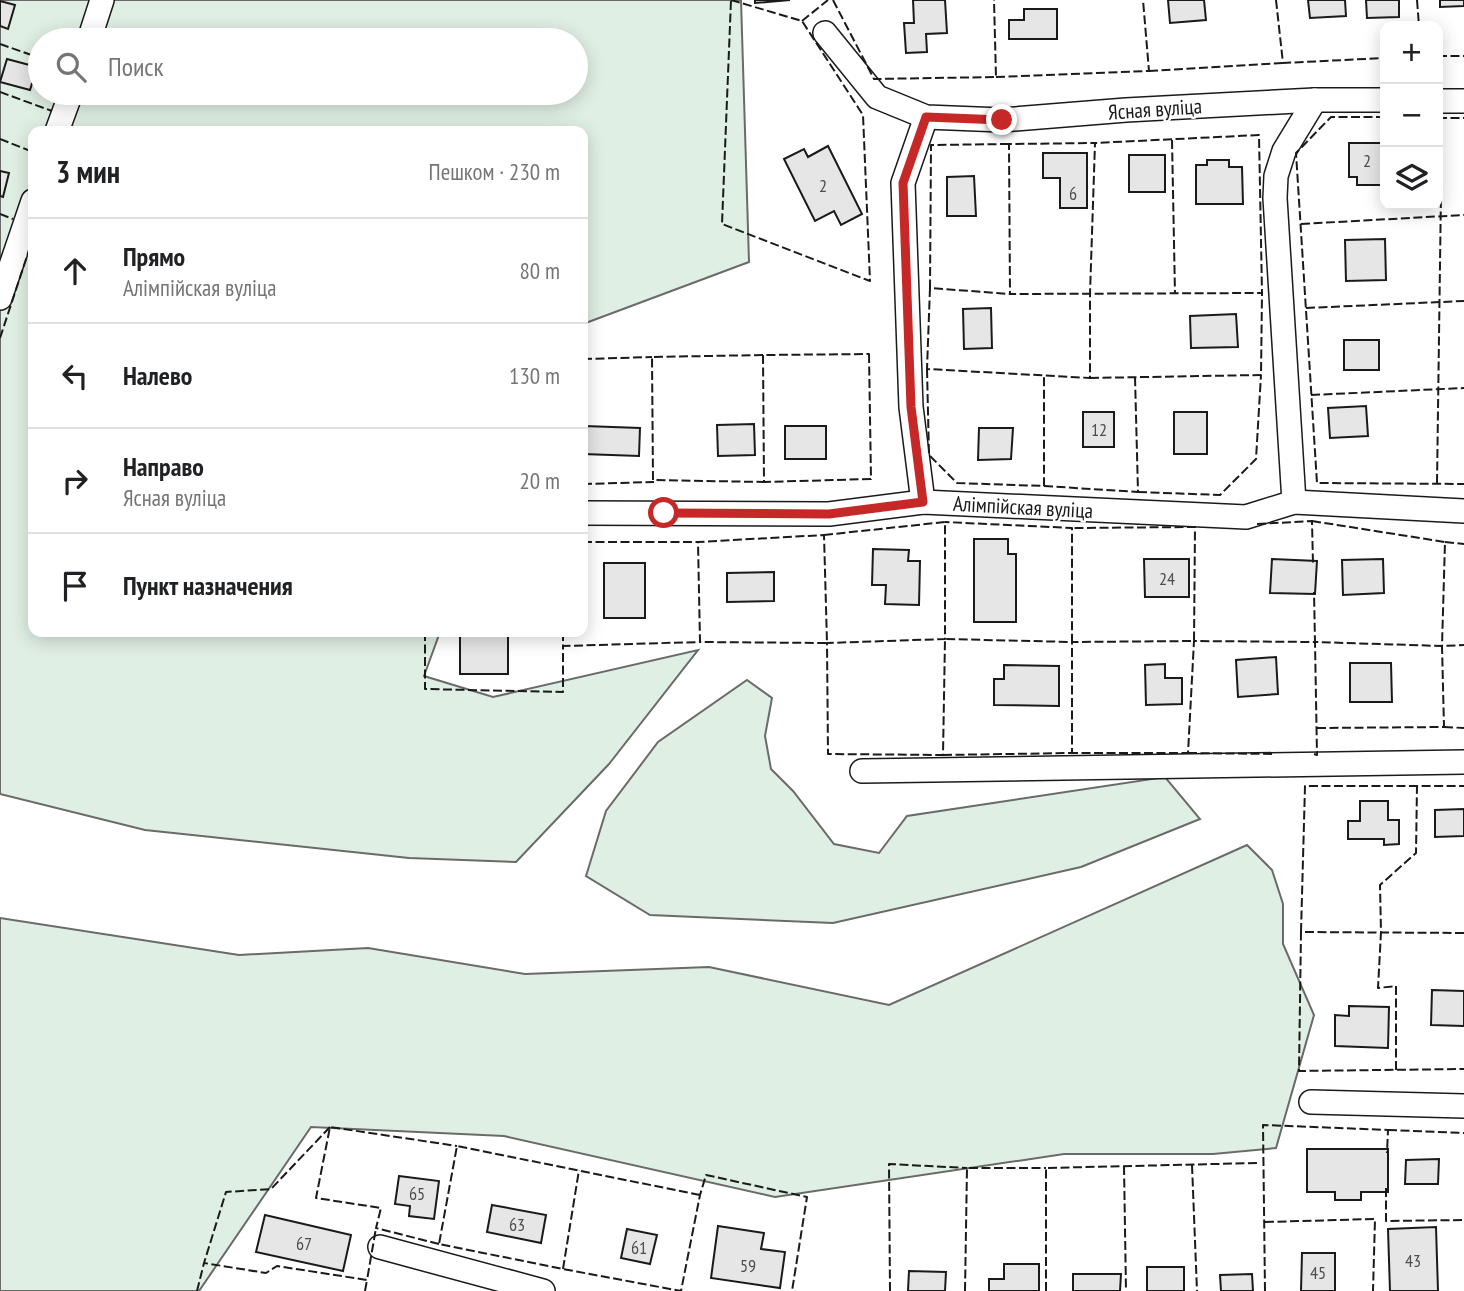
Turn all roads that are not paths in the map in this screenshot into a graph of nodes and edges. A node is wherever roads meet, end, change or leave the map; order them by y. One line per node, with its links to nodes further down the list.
1 (102, 0): 2 (street)
2 (93, 28)
3 (825, 33): 9 (street, Ясная вуліца)
4 (1315, 100): 5 (street, Ясная вуліца); 9 (street, Ясная вуліца); 14 (street)
5 (1380, 100)
6 (1443, 101): 7 (street)
7 (1464, 101)
8 (67, 105): 10 (street)
9 (926, 117): 13 (street)
10 (59, 126)
11 (28, 215): 12 (street)
12 (2, 287)
13 (923, 502): 14 (street, Алімпійская вуліца); 16 (street, Алімпійская вуліца)
14 (1294, 502): 15 (street, Алімпійская вуліца)
15 (1464, 511)
16 (588, 513)
17 (1464, 762): 18 (street)
18 (862, 771)
19 (1311, 1102): 20 (street)
20 (1464, 1106)
21 (380, 1247): 22 (street)
22 (543, 1291)

